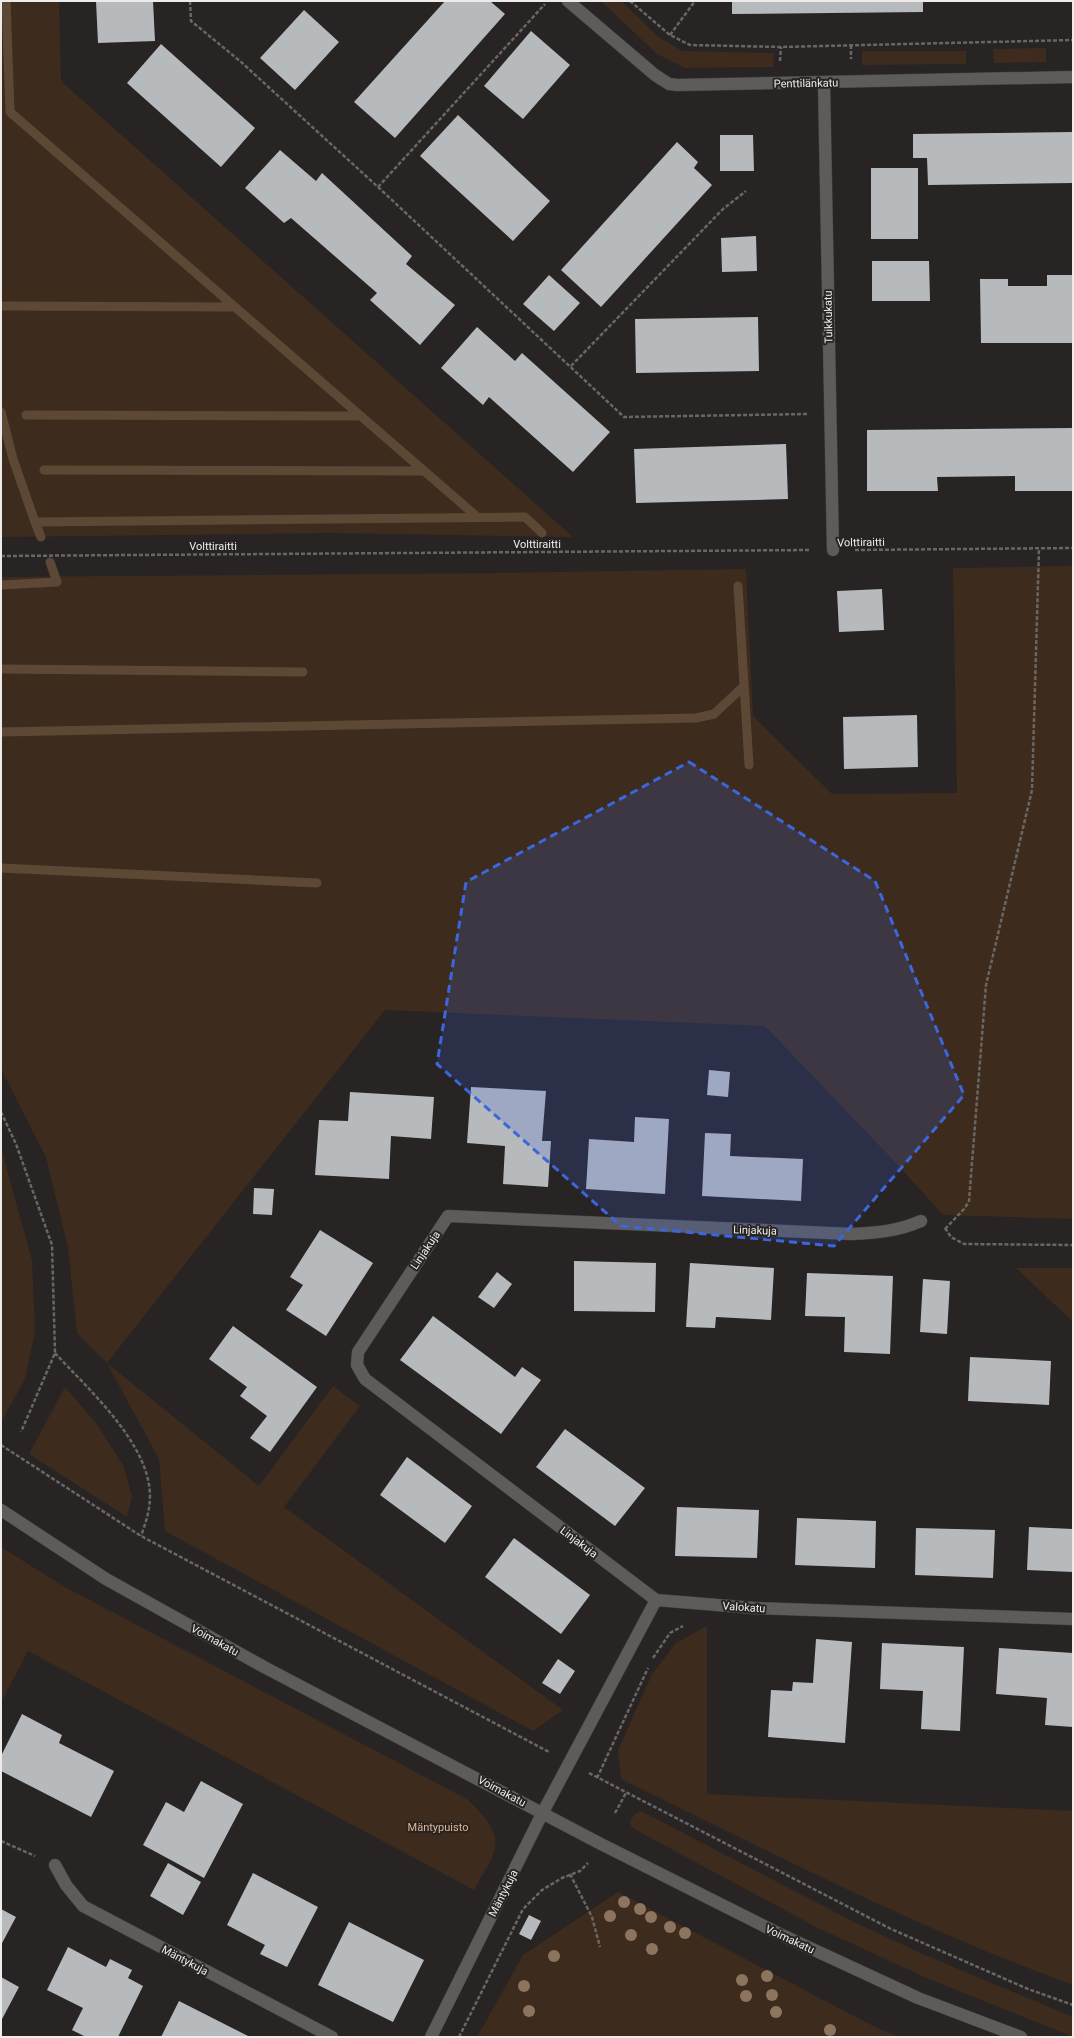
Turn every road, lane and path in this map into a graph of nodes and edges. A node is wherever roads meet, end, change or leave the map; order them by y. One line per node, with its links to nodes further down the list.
1 (190, 1): 10 (path)
2 (548, 1): 10 (path)
3 (568, 1): 9 (street, Penttilänkatu)
4 (630, 1): 6 (path)
5 (695, 1): 6 (path)
6 (670, 35): 7 (path)
7 (1073, 40)
8 (1073, 77): 9 (street, Penttilänkatu)
9 (824, 83): 13 (street, Tuikkukatu)
10 (378, 187): 12 (path)
11 (746, 191): 12 (path)
12 (571, 366): 13 (path)
13 (830, 414): 16 (street, Tuikkukatu)
14 (1073, 548): 15 (path, Volttiraitti)
15 (1039, 549): 16 (path, Volttiraitti); 20 (path)
16 (832, 550): 17 (path, Volttiraitti)
17 (1, 556)
18 (1, 1112): 22 (path)
19 (921, 1221): 20 (path); 27 (street, Linjakuja)
20 (945, 1229): 21 (path)
21 (1073, 1245)
22 (55, 1353): 23 (path); 26 (path)
23 (21, 1432)
24 (1, 1445): 26 (path)
25 (1, 1510): 34 (street, Voimakatu)
26 (141, 1536): 30 (path)
27 (656, 1600): 28 (street, Valokatu); 34 (street)
28 (1073, 1619)
29 (690, 1622): 32 (path)
30 (550, 1752)
31 (587, 1773): 32 (path)
32 (597, 1778): 33 (path)
33 (626, 1793): 35 (path); 41 (path)
34 (543, 1812): 43 (street, Mäntykuja); 45 (street, Voimakatu)
35 (615, 1813)
36 (1, 1841): 38 (path)
37 (588, 1862): 39 (path)
38 (55, 1865): 42 (street, Mäntykuja)
39 (570, 1874): 40 (path); 44 (path)
40 (600, 1947)
41 (1073, 2005)
42 (332, 2037)
43 (431, 2037)
44 (459, 2037)
45 (1021, 2037)

